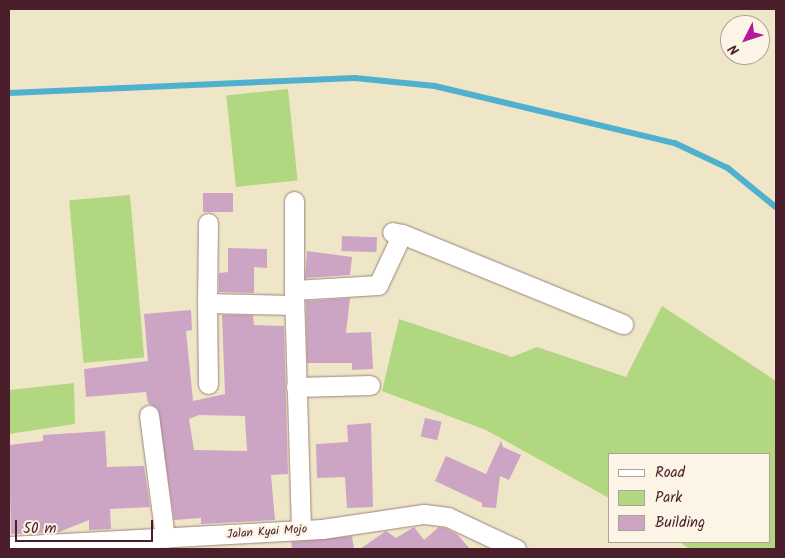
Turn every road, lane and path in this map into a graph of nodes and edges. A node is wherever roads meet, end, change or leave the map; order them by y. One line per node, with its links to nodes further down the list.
1 (294, 201): 3 (street)
2 (208, 223): 4 (street)
3 (294, 296): 4 (street); 5 (street); 8 (street)
4 (207, 303): 6 (street)
5 (623, 324)
6 (208, 384)
7 (370, 386): 8 (street)
8 (296, 387): 10 (street)
9 (149, 415): 11 (street)
10 (301, 529): 12 (street, Jalan Kyai Mojo); 14 (street, Jalan Kyai Mojo)
11 (165, 538): 12 (street, Jalan Kyai Mojo); 13 (street, Jalan Kyai Mojo)
12 (274, 541)
13 (9, 546)
14 (516, 549)

